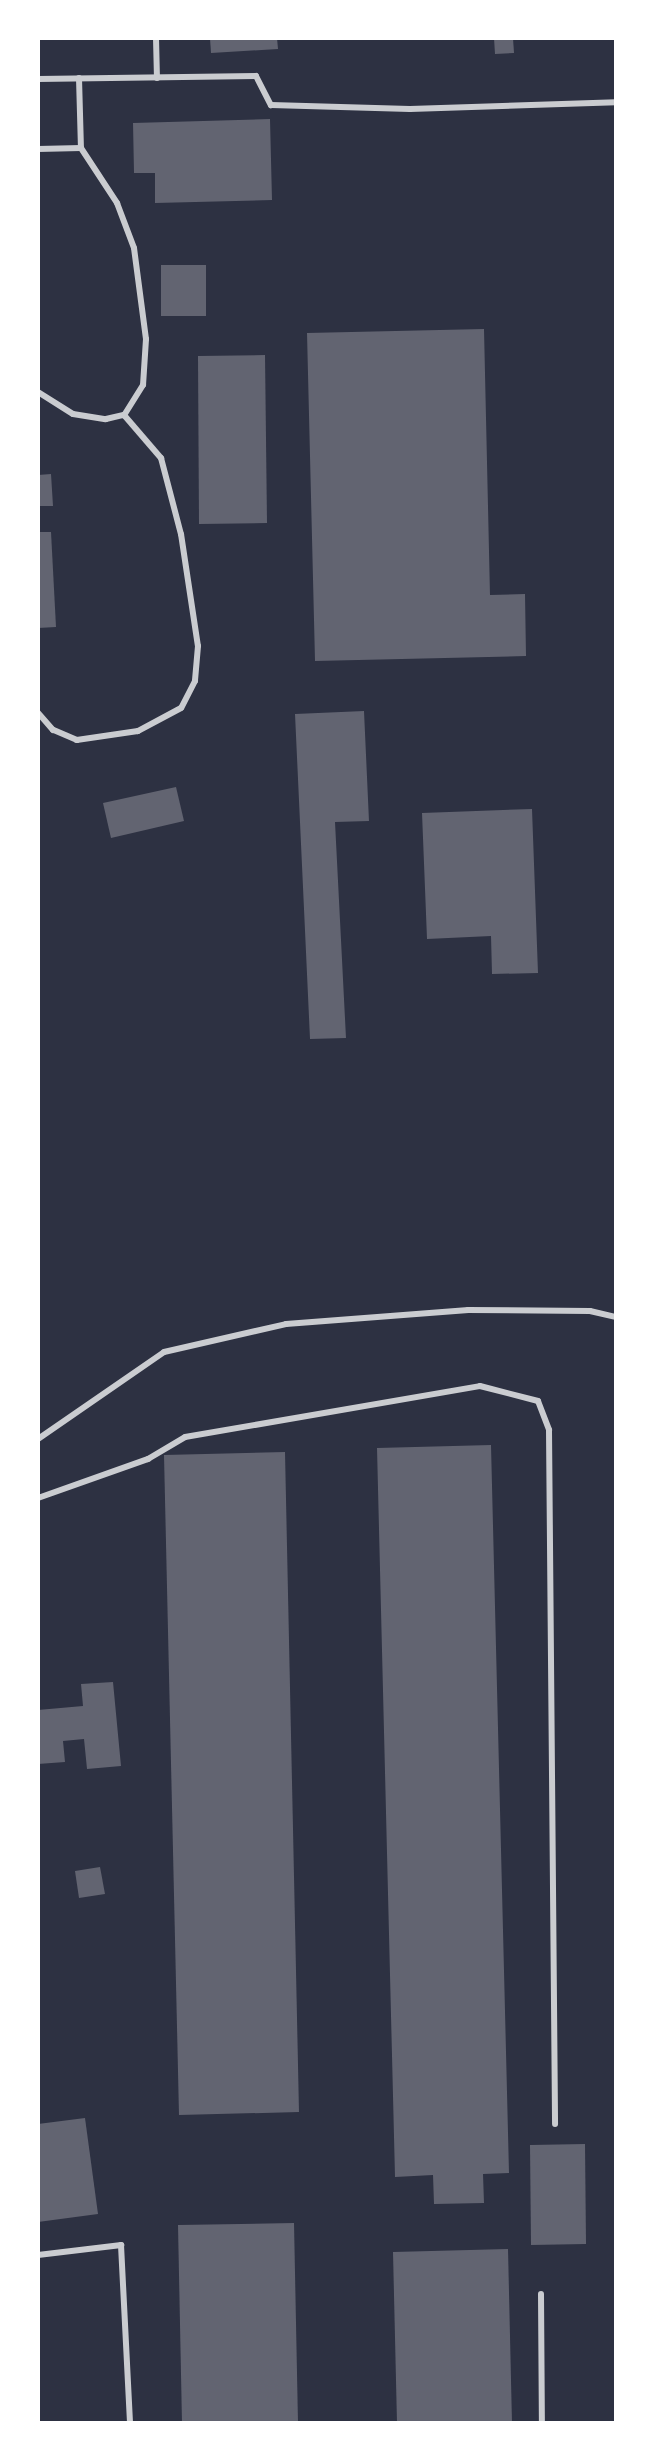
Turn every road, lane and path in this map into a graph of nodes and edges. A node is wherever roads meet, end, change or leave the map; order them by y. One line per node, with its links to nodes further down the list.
1 (156, 38): 3 (lane)
2 (79, 78): 3 (lane); 4 (lane); 6 (lane)
3 (157, 78): 5 (lane)
4 (38, 79)
5 (616, 102)
6 (81, 148): 7 (lane); 9 (lane)
7 (38, 149)
8 (38, 392): 9 (lane)
9 (124, 415): 10 (lane)
10 (38, 713)
11 (616, 1317): 12 (lane)
12 (38, 1439)
13 (38, 1498): 14 (lane)
14 (555, 2124)
15 (38, 2255): 17 (lane)
16 (541, 2294): 18 (lane)
17 (130, 2423)
18 (542, 2423)

